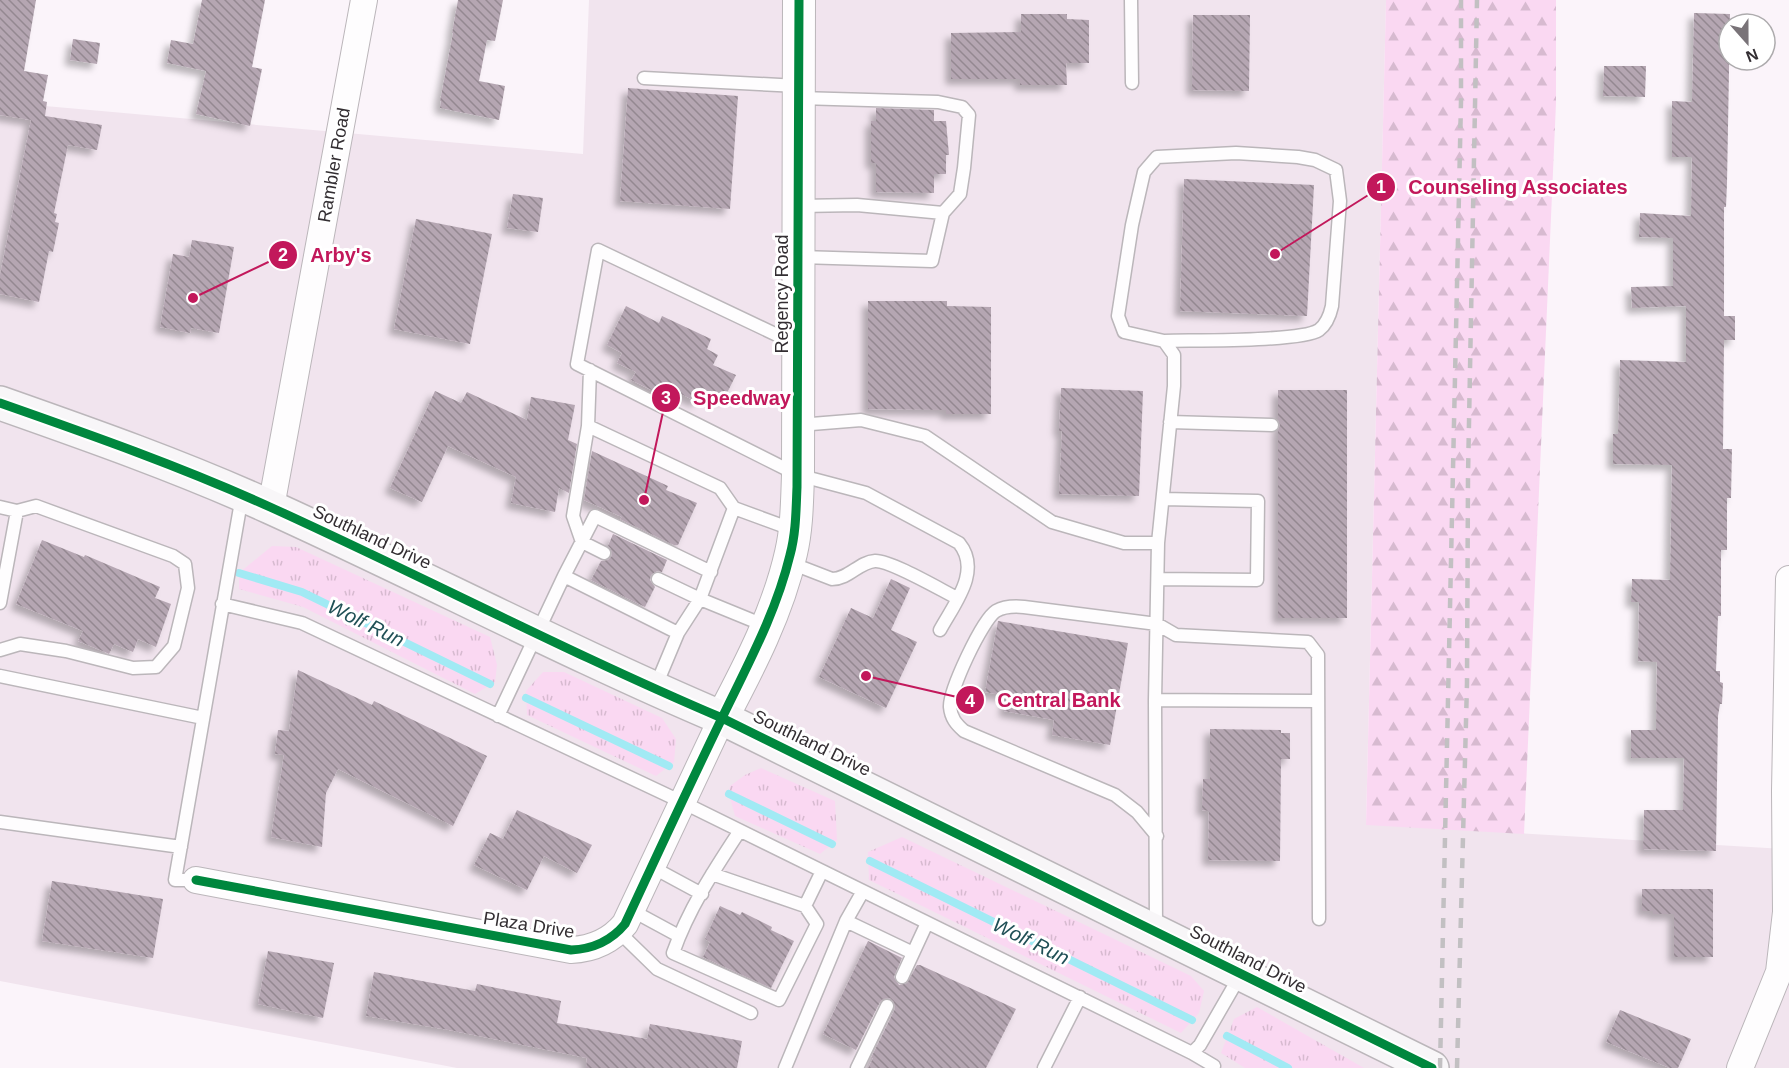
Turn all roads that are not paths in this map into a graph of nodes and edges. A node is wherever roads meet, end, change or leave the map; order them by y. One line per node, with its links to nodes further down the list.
1 (364, 0): 20 (street, Rambler Road)
2 (800, 0): 6 (street, Regency Road)
3 (1131, 0): 5 (lane)
4 (644, 78): 6 (lane)
5 (1132, 83)
6 (799, 92): 7 (street, Regency Road); 8 (lane)
7 (799, 206): 8 (lane); 9 (street, Regency Road)
8 (944, 213): 9 (lane)
9 (798, 257): 11 (street, Regency Road)
10 (1164, 341): 10 (lane); 14 (lane)
11 (798, 345): 12 (lane); 15 (street, Regency Road)
12 (590, 370): 17 (lane); 18 (lane)
13 (0, 403): 20 (main road, Southland Drive)
14 (1170, 422): 16 (lane); 19 (lane)
15 (798, 425): 18 (street, Regency Road); 26 (lane)
16 (1272, 425)
17 (588, 426): 22 (lane); 25 (lane)
18 (798, 475): 24 (street, Regency Road); 34 (lane)
19 (1163, 500): 26 (lane); 32 (lane)
20 (256, 501): 37 (lane); 42 (main road, Southland Drive)
21 (0, 507): 23 (lane)
22 (734, 508): 24 (lane); 29 (lane)
23 (17, 511): 36 (lane); 43 (lane)
24 (795, 530): 28 (street, Regency Road)
25 (582, 542): 27 (lane); 29 (lane); 30 (lane)
26 (1158, 543): 32 (lane)
27 (604, 553)
28 (788, 562): 34 (lane); 39 (street, Regency Road)
29 (711, 572): 35 (lane)
30 (564, 576): 41 (lane); 42 (lane)
31 (658, 579): 35 (lane)
32 (1158, 579): 38 (lane)
33 (1789, 579): 51 (street)
34 (957, 598): 40 (lane)
35 (700, 599): 39 (lane); 41 (lane)
36 (0, 603)
37 (222, 604): 48 (lane); 49 (lane)
38 (1157, 624): 46 (lane); 47 (lane); 55 (lane)
39 (767, 627): 50 (street, Regency Road)
40 (940, 630)
41 (678, 633): 45 (lane)
42 (538, 634): 45 (main road, Southland Drive); 48 (lane)
43 (0, 650)
44 (0, 676): 49 (lane)
45 (655, 689): 50 (main road, Southland Drive)
46 (1155, 700): 47 (lane); 55 (lane)
47 (1318, 701): 65 (lane)
48 (498, 716): 52 (lane)
49 (203, 718): 56 (lane)
50 (722, 718): 52 (street); 69 (main road, Southland Drive)
51 (1787, 791): 72 (street)
52 (682, 802): 54 (lane); 57 (street)
53 (0, 822): 56 (lane)
54 (739, 832): 58 (lane); 59 (lane)
55 (1157, 836): 69 (lane)
56 (181, 847): 60 (lane)
57 (652, 867): 62 (lane); 64 (street)
58 (822, 871): 61 (lane); 63 (lane)
59 (712, 874): 62 (lane); 63 (lane)
60 (196, 880): 68 (street, Plaza Drive)
61 (863, 891): 66 (lane); 67 (lane)
62 (702, 894): 70 (lane)
63 (805, 906): 70 (lane)
64 (631, 910): 68 (street); 70 (lane)
65 (1319, 919)
66 (846, 921): 71 (lane); 80 (lane)
67 (927, 923): 71 (lane); 75 (lane)
68 (619, 932): 77 (lane)
69 (1156, 932): 73 (main road, Southland Drive)
70 (679, 936)
71 (913, 953): 74 (lane)
72 (1785, 968): 84 (street)
73 (1241, 974): 78 (lane); 83 (main road, Southland Drive)
74 (902, 976)
75 (1080, 997): 78 (lane); 82 (lane)
76 (887, 1006): 81 (lane)
77 (751, 1013)
78 (1192, 1053): 79 (lane)
79 (1215, 1067)
80 (785, 1068)
81 (857, 1068)
82 (1044, 1068)
83 (1432, 1068)
84 (1740, 1068)

